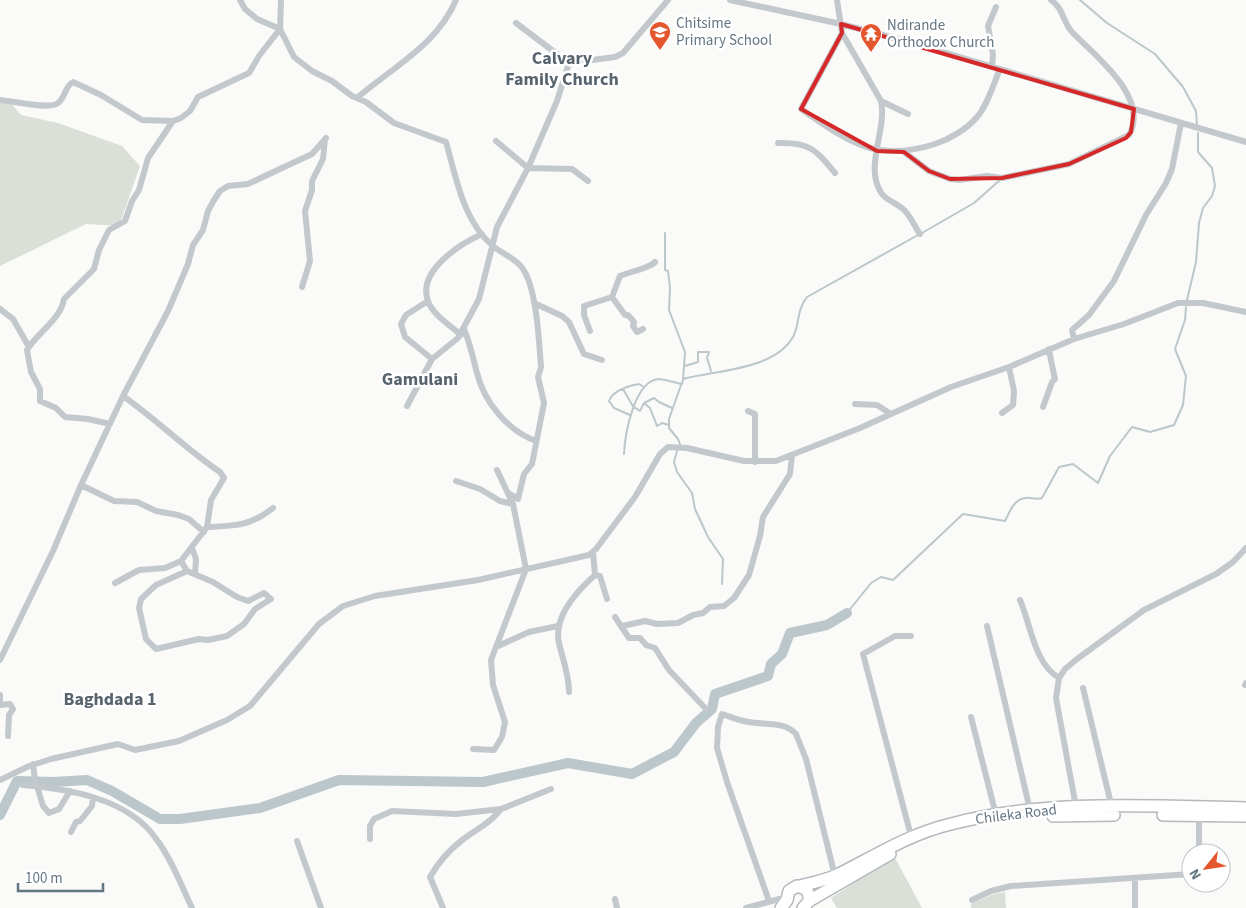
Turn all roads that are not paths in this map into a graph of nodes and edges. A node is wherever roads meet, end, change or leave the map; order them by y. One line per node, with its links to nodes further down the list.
1 (240, 0): 11 (street)
2 (281, 0): 11 (street)
3 (456, 0): 16 (street)
4 (668, 0): 13 (street)
5 (730, 0): 10 (street)
6 (837, 0): 10 (street)
7 (1052, 0): 19 (street)
8 (996, 7): 14 (street)
9 (516, 23): 13 (street)
10 (841, 24): 12 (street); 14 (street)
11 (280, 30): 16 (street); 21 (street)
12 (842, 33): 18 (street); 26 (street)
13 (569, 63): 28 (street)
14 (992, 66): 15 (street)
15 (1000, 69): 19 (street); 27 (street)
16 (357, 98): 31 (street)
17 (0, 100): 21 (street)
18 (881, 101): 20 (street); 26 (street)
19 (1134, 109): 22 (street); 27 (street)
20 (908, 114)
21 (173, 121): 45 (street)
22 (1181, 123): 24 (street); 44 (street)
23 (496, 141): 28 (street)
24 (1246, 142)
25 (778, 143): 29 (street)
26 (877, 151): 27 (street); 32 (street)
27 (904, 152)
28 (528, 168): 30 (street); 33 (street)
29 (835, 174)
30 (588, 181)
31 (482, 234): 33 (street); 37 (street)
32 (920, 234)
33 (493, 246): 38 (street); 43 (street)
34 (655, 262): 36 (street)
35 (302, 287): 50 (street)
36 (612, 297): 41 (street); 42 (street)
37 (428, 301): 43 (street); 47 (street)
38 (534, 304): 48 (street); 58 (street)
39 (0, 309): 45 (street)
40 (1246, 312): 44 (street)
41 (643, 329)
42 (590, 331)
43 (462, 332): 47 (street); 58 (street)
44 (1074, 339): 46 (street)
45 (29, 347): 57 (street)
46 (1050, 349): 49 (street); 53 (street)
47 (432, 359): 52 (street)
48 (602, 360)
49 (1009, 367): 55 (street); 56 (street)
50 (123, 396): 57 (street); 67 (street)
51 (855, 404): 56 (street)
52 (407, 406)
53 (1043, 407)
54 (748, 412): 60 (street)
55 (1002, 413)
56 (891, 414): 59 (street)
57 (110, 424): 63 (street)
58 (536, 441): 64 (street)
59 (792, 455): 60 (street); 81 (street)
60 (755, 462): 70 (street)
61 (497, 470): 64 (street)
62 (456, 481): 65 (street)
63 (80, 485): 67 (street); 85 (street)
64 (510, 494): 65 (street)
65 (513, 504): 72 (street)
66 (273, 508): 67 (street)
67 (205, 530): 68 (street)
68 (192, 548): 71 (street); 74 (street)
69 (1246, 548): 86 (street)
70 (593, 552): 72 (street); 75 (street)
71 (182, 561): 73 (street); 76 (street)
72 (526, 569): 84 (street); 96 (street)
73 (187, 571): 74 (street); 74 (street)
74 (195, 574)
75 (595, 575): 77 (street); 80 (street)
76 (115, 582)
77 (607, 599)
78 (1020, 600): 86 (street)
79 (615, 617): 81 (street)
80 (558, 626): 84 (street); 88 (street)
81 (622, 626): 92 (street)
82 (987, 626): 107 (street)
83 (911, 636): 112 (street)
84 (496, 647): 95 (street)
85 (0, 660)
86 (1059, 678): 103 (street)
87 (1083, 688): 104 (street)
88 (569, 692)
89 (0, 695): 90 (street)
90 (0, 700)
91 (0, 705): 94 (street)
92 (706, 709)
93 (971, 717): 108 (street)
94 (8, 736)
95 (473, 749)
96 (33, 764): 97 (street); 98 (street)
97 (0, 780)
98 (36, 783): 99 (street); 101 (street); 101 (street)
99 (22, 786)
100 (552, 789): 106 (street)
101 (70, 791): 102 (street)
102 (93, 798): 111 (street); 125 (street)
103 (1076, 807): 104 (highway, Chileka Road); 107 (highway, Chileka Road)
104 (1112, 808): 105 (highway, Chileka Road)
105 (1246, 808)
106 (501, 809): 113 (street); 127 (street)
107 (1030, 810): 108 (highway, Chileka Road)
108 (996, 815): 112 (highway, Chileka Road)
109 (1199, 816): 110 (highway, Chileka Road); 115 (street); 124 (highway, Chileka Road)
110 (1246, 816)
111 (72, 832)
112 (911, 836): 117 (highway, Chileka Road)
113 (370, 839)
114 (297, 841): 126 (street)
115 (1198, 843)
116 (1181, 875): 118 (street)
117 (835, 876): 119 (highway, Chileka Road); 122 (street)
118 (1135, 879): 121 (street); 130 (street)
119 (800, 886): 123 (highway, Chileka Road); 124 (highway, Chileka Road)
120 (615, 899): 128 (street)
121 (972, 900)
122 (769, 901): 123 (street); 129 (street)
123 (787, 903)
124 (806, 905)
125 (192, 908)
126 (321, 908)
127 (443, 908)
128 (617, 908)
129 (746, 908)
130 (1135, 908)

